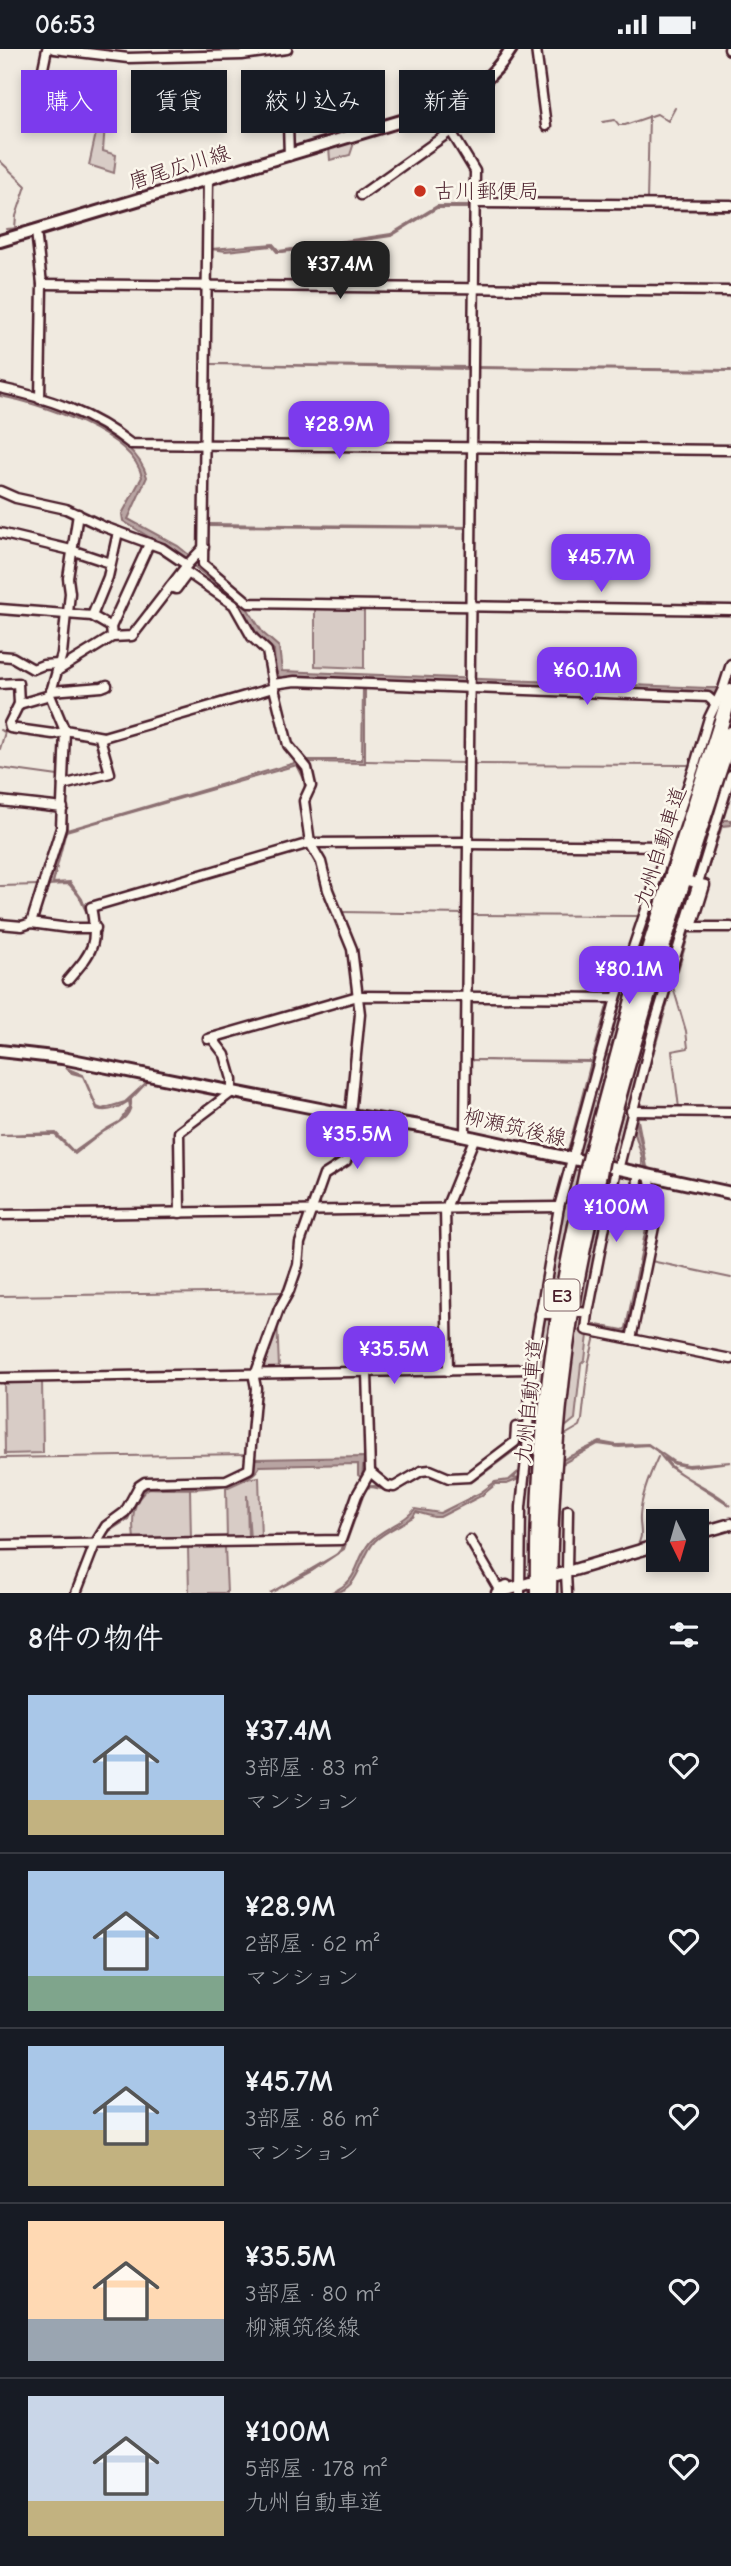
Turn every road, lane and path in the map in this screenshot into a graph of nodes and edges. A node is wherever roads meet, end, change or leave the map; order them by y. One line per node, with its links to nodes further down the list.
1 (47, 49): 8 (street)
2 (54, 49): 7 (street)
3 (287, 49): 6 (street)
4 (511, 49): 9 (main road, 唐尾広川線)
5 (536, 49): 11 (street)
6 (241, 52): 7 (street)
7 (176, 53)
8 (43, 70)
9 (495, 72)
10 (399, 122): 15 (main road, 唐尾広川線)
11 (546, 125)
12 (288, 133): 16 (street)
13 (448, 133): 18 (street)
14 (452, 133): 19 (street)
15 (360, 134): 16 (main road, 唐尾広川線)
16 (289, 156): 17 (main road, 唐尾広川線)
17 (208, 179): 21 (main road, 唐尾広川線); 24 (street)
18 (360, 195)
19 (475, 202): 20 (street); 25 (street)
20 (731, 205)
21 (36, 231): 22 (main road, 唐尾広川線); 23 (street)
22 (0, 241)
23 (41, 284): 24 (street); 28 (street)
24 (207, 285): 25 (street); 29 (street)
25 (474, 288): 26 (street); 30 (street)
26 (731, 291)
27 (0, 388): 28 (street)
28 (40, 399): 29 (street)
29 (206, 445): 30 (street); 37 (street)
30 (472, 448): 31 (street); 42 (street)
31 (731, 450)
32 (0, 491): 33 (street)
33 (78, 514): 34 (street); 38 (street)
34 (118, 532): 36 (street); 39 (street)
35 (0, 533): 38 (street)
36 (149, 544): 40 (street); 47 (street)
37 (204, 547): 40 (street); 42 (street)
38 (71, 550): 39 (street); 45 (street)
39 (110, 563): 46 (street)
40 (187, 565): 41 (street)
41 (170, 587): 48 (street); 54 (street)
42 (471, 607): 44 (street); 55 (street)
43 (0, 609): 45 (street)
44 (731, 610)
45 (67, 613): 46 (street); 51 (street)
46 (92, 615): 47 (street)
47 (111, 627): 48 (street)
48 (112, 637): 51 (street)
49 (0, 656): 51 (street)
50 (731, 664): 57 (street)
51 (58, 668): 56 (street)
52 (0, 684): 58 (street)
53 (107, 685): 56 (street)
54 (273, 686): 55 (street); 61 (street); 66 (street)
55 (471, 688): 57 (street); 67 (street)
56 (51, 693): 58 (street); 59 (street)
57 (724, 700): 68 (street); 86 (highway, 九州自動車道 / E3)
58 (19, 703): 59 (street)
59 (65, 731): 61 (street); 63 (street)
60 (731, 734): 86 (highway, 九州自動車道 / E3)
61 (104, 737): 63 (street)
62 (731, 775): 69 (street)
63 (63, 785): 65 (street)
64 (0, 801): 65 (street)
65 (63, 808): 70 (street)
66 (310, 843): 67 (street); 73 (street); 75 (street)
67 (468, 843): 68 (street); 76 (street)
68 (667, 846): 77 (street)
69 (693, 882): 72 (street); 82 (street)
70 (31, 923): 71 (street); 73 (street)
71 (0, 924)
72 (731, 927)
73 (96, 928): 74 (street)
74 (67, 979)
75 (358, 996): 76 (street); 81 (street); 84 (street)
76 (467, 996): 77 (street); 85 (street)
77 (616, 998): 79 (street)
78 (0, 1051): 81 (main road, 柳瀬筑後線)
79 (600, 1053): 80 (street); 87 (street)
80 (611, 1053)
81 (232, 1092): 84 (main road, 柳瀬筑後線); 95 (street)
82 (634, 1111): 83 (street); 88 (street)
83 (731, 1112)
84 (350, 1115): 85 (main road, 柳瀬筑後線); 94 (street)
85 (470, 1136): 87 (main road, 柳瀬筑後線); 92 (street)
86 (596, 1157): 110 (highway, 九州自動車道 / E3, bridge)
87 (571, 1160): 88 (main road, 柳瀬筑後線); 91 (street)
88 (617, 1169): 89 (main road, 柳瀬筑後線); 98 (street)
89 (643, 1175): 90 (main road, 柳瀬筑後線); 93 (street); 101 (street)
90 (731, 1193)
91 (559, 1207): 92 (street); 99 (street)
92 (446, 1208): 94 (street); 104 (street)
93 (637, 1209)
94 (313, 1211): 95 (street); 106 (street)
95 (180, 1213): 96 (street)
96 (0, 1215)
97 (579, 1312): 98 (street)
98 (589, 1313): 101 (street)
99 (540, 1314): 100 (street); 103 (street)
100 (552, 1314)
101 (631, 1339): 102 (street)
102 (731, 1359)
103 (531, 1369): 104 (street); 108 (street)
104 (448, 1371): 105 (street)
105 (367, 1372): 106 (street); 109 (street)
106 (255, 1373): 107 (street); 115 (street)
107 (0, 1378)
108 (527, 1427): 109 (street); 119 (street)
109 (370, 1472): 115 (street)
110 (548, 1477): 119 (highway, 九州自動車道 / E3); 122 (highway, 九州自動車道 / E3)
111 (568, 1510): 118 (street)
112 (731, 1524): 113 (street)
113 (709, 1530)
114 (470, 1540): 119 (street)
115 (94, 1544): 116 (street); 120 (street)
116 (0, 1545)
117 (646, 1549): 118 (street)
118 (563, 1573): 123 (street)
119 (525, 1587): 121 (street)
120 (76, 1593)
121 (497, 1593)
122 (549, 1593)
123 (567, 1593)

